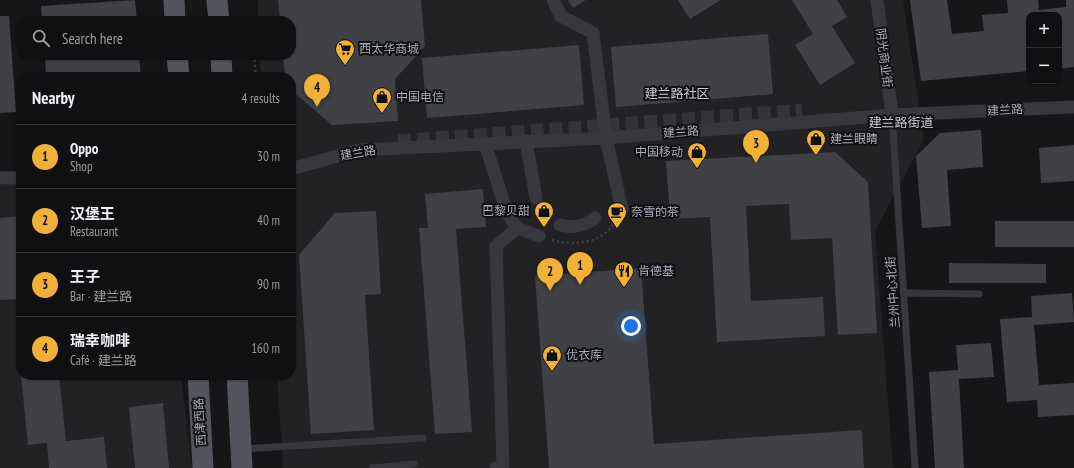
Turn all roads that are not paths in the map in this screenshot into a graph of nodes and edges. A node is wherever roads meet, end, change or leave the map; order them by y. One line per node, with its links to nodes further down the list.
1 (174, 0): 5 (main road)
2 (217, 0): 6 (main road)
3 (553, 0): 13 (street)
4 (877, 0): 12 (street, 阴光商业街)
5 (175, 16)
6 (218, 16)
7 (177, 60): 9 (main road)
8 (221, 60): 10 (main road)
9 (179, 72)
10 (222, 72)
11 (1074, 107): 12 (street, 建兰路)
12 (892, 115): 13 (street, 建兰路); 25 (lane, 兰州中心北街)
13 (606, 138): 14 (street, 建兰路); 20 (street)
14 (526, 141): 15 (street, 建兰路); 19 (street)
15 (485, 144): 16 (street, 建兰路); 23 (street)
16 (296, 168)
17 (0, 178): 18 (street)
18 (16, 178)
19 (536, 198)
20 (622, 208)
21 (595, 218): 22 (street)
22 (560, 225)
23 (517, 228): 24 (street); 34 (street)
24 (539, 236)
25 (904, 293): 26 (lane); 35 (lane, 兰州中心北街)
26 (979, 294)
27 (198, 380): 32 (main road, 西津西路)
28 (237, 380): 30 (main road)
29 (423, 438): 30 (lane)
30 (241, 458)
31 (414, 464): 33 (lane)
32 (203, 468)
33 (373, 468)
34 (496, 468)
35 (915, 468)

